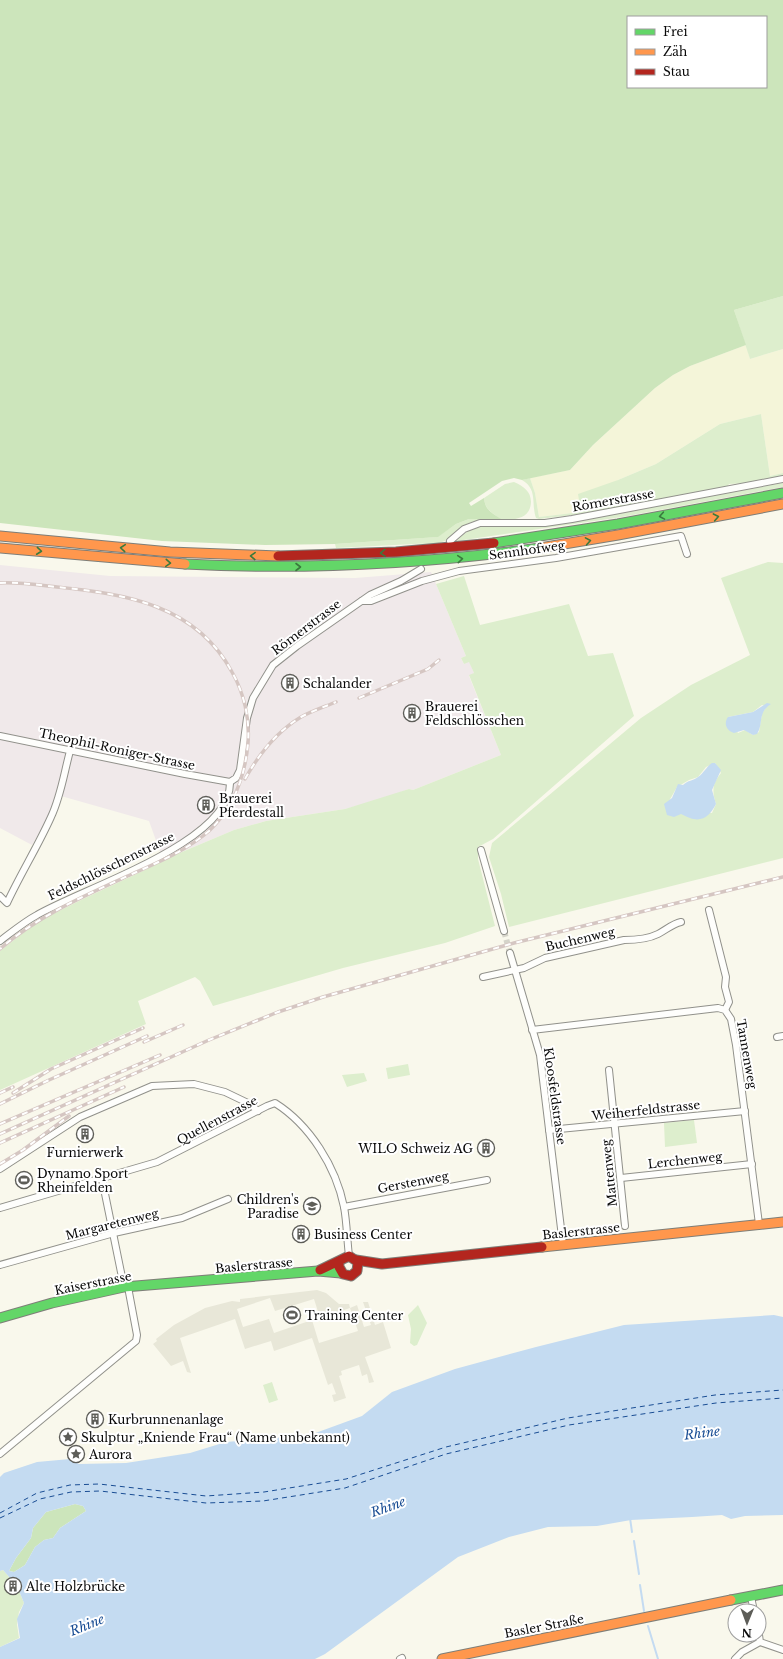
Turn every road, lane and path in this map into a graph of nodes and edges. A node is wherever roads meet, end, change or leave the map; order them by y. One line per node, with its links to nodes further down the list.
1 (783, 479): 5 (street, Römerstrasse)
2 (783, 493): 4 (main road, one-way to 4)
3 (783, 504): 6 (main road, one-way to 3)
4 (0, 536)
5 (450, 541)
6 (0, 548)
7 (687, 554): 9 (street, Sennhofweg)
8 (421, 569): 9 (street, Römerstrasse)
9 (362, 601): 12 (street, Römerstrasse)
10 (0, 736): 11 (street, Theophil-Roniger-Strasse)
11 (70, 751): 12 (street, Theophil-Roniger-Strasse); 14 (street)
12 (230, 782): 18 (street, Feldschlösschenstrasse)
13 (481, 850): 17 (street)
14 (0, 896)
15 (709, 910): 22 (street)
16 (681, 922): 20 (street, Buchenweg)
17 (504, 931)
18 (0, 941)
19 (510, 953): 20 (street, Kloosfeldstrasse)
20 (514, 970): 21 (street, Buchenweg); 23 (street, Kloosfeldstrasse)
21 (483, 977)
22 (725, 1010): 23 (street, Tannenweg); 26 (street, Tannenweg)
23 (532, 1030): 28 (street, Kloosfeldstrasse)
24 (609, 1070): 27 (street, Mattenweg)
25 (258, 1111): 30 (street); 32 (street, Quellenstrasse); 35 (street, Quellenstrasse)
26 (745, 1111): 27 (street, Weiherfeldstrasse); 29 (street, Tannenweg)
27 (615, 1124): 28 (street, Weiherfeldstrasse); 31 (street, Mattenweg)
28 (549, 1130): 41 (street, Kloosfeldstrasse)
29 (752, 1164): 31 (street, Lerchenweg); 38 (street, Tannenweg)
30 (0, 1169)
31 (620, 1178): 39 (street, Mattenweg)
32 (102, 1179): 36 (street, Quellenstrasse); 40 (street)
33 (487, 1180): 35 (street, Gerstenweg)
34 (228, 1199): 40 (street, Margaretenweg)
35 (344, 1207): 42 (street, Quellenstrasse)
36 (0, 1208)
37 (783, 1222): 38 (main road, Baslerstrasse)
38 (759, 1224): 41 (main road, Baslerstrasse)
39 (625, 1226)
40 (114, 1233): 45 (street, Margaretenweg); 50 (street)
41 (563, 1245): 44 (main road, Baslerstrasse)
42 (353, 1258): 43 (main road); 44 (main road, Baslerstrasse); 47 (main road)
43 (340, 1261): 46 (main road, Baslerstrasse); 48 (main road)
44 (382, 1264): 47 (main road, Baslerstrasse)
45 (0, 1265)
46 (318, 1271): 48 (main road, Baslerstrasse); 49 (main road, Baslerstrasse)
47 (357, 1271): 48 (main road)
48 (341, 1273)
49 (193, 1282): 50 (main road, Kaiserstrasse)
50 (126, 1287): 51 (main road, Kaiserstrasse); 52 (street)
51 (0, 1318)
52 (0, 1454)
53 (783, 1590): 54 (main road, Basler Straße)
54 (751, 1597): 55 (street); 59 (main road, Basler Straße)
55 (752, 1603)
56 (758, 1643): 60 (street)
57 (763, 1643): 58 (street)
58 (783, 1650)
59 (442, 1659)
60 (735, 1659)

